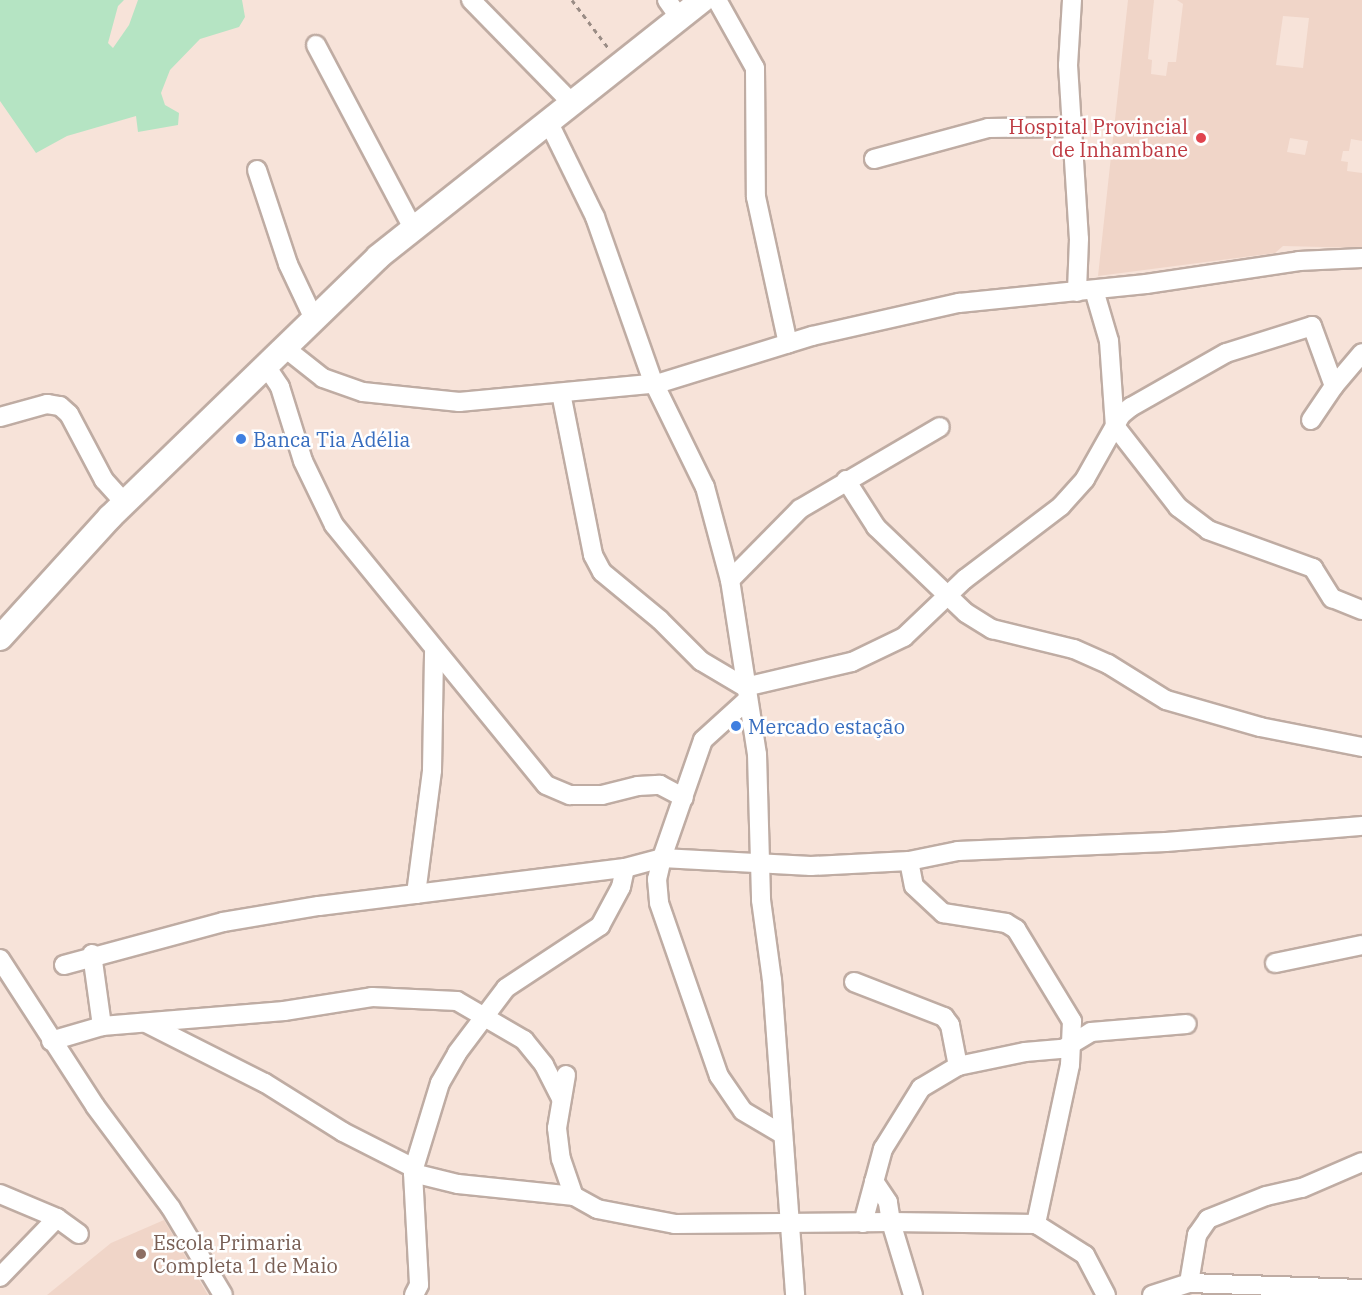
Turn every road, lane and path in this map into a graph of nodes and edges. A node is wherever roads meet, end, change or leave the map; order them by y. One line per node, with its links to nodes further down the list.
1 (471, 0): 9 (street)
2 (572, 0): 8 (path)
3 (702, 0): 6 (main road)
4 (717, 0): 18 (street)
5 (1072, 0): 11 (street)
6 (673, 9): 8 (main road)
7 (316, 45): 14 (street)
8 (621, 64): 9 (main road)
9 (571, 102): 10 (main road)
10 (549, 123): 14 (main road); 22 (street)
11 (1070, 127): 12 (street); 16 (street)
12 (874, 159)
13 (257, 170): 17 (street)
14 (414, 230): 17 (main road)
15 (1362, 258): 16 (street)
16 (1085, 291): 18 (street); 28 (street)
17 (314, 319): 19 (main road)
18 (788, 344): 22 (street)
19 (285, 348): 21 (main road); 24 (street)
20 (1362, 353): 23 (street)
21 (266, 366): 30 (main road); 35 (street)
22 (655, 383): 24 (street); 31 (street)
23 (1334, 386): 26 (street); 28 (street)
24 (561, 393): 36 (street)
25 (0, 417): 30 (street)
26 (1311, 420)
27 (940, 426): 29 (street)
28 (1115, 426): 32 (street); 33 (street)
29 (846, 480): 31 (street); 32 (street)
30 (125, 503): 34 (main road)
31 (730, 580): 36 (street)
32 (949, 594): 36 (street); 37 (street)
33 (1362, 610)
34 (0, 638)
35 (434, 651): 38 (street); 44 (street)
36 (746, 694): 38 (street); 42 (street)
37 (1362, 747)
38 (684, 798): 40 (street)
39 (1362, 826): 41 (street)
40 (662, 858): 42 (street); 43 (street); 60 (street)
41 (909, 861): 42 (street); 55 (street)
42 (762, 864): 60 (street)
43 (625, 868): 44 (street); 51 (street)
44 (416, 894): 46 (street)
45 (1362, 945): 48 (street)
46 (92, 954): 49 (street); 54 (street)
47 (0, 959): 56 (street)
48 (1275, 963)
49 (64, 965)
50 (854, 982): 57 (street)
51 (486, 1015): 52 (street); 59 (street); 62 (street)
52 (146, 1023): 54 (street); 62 (street)
53 (1187, 1024): 55 (street)
54 (102, 1026): 56 (street)
55 (1074, 1040): 57 (street); 70 (street)
56 (51, 1041): 76 (street)
57 (958, 1066): 63 (street)
58 (566, 1076): 59 (street)
59 (561, 1098): 65 (street)
60 (782, 1134): 67 (street)
61 (1362, 1162): 73 (street)
62 (413, 1170): 65 (street); 75 (street)
63 (874, 1181): 68 (street); 69 (street)
64 (0, 1194): 66 (street)
65 (574, 1196): 67 (street)
66 (57, 1218): 71 (street); 72 (street)
67 (789, 1222): 69 (street); 77 (street)
68 (891, 1222): 69 (street); 70 (street); 78 (street)
69 (863, 1223)
70 (1036, 1224): 79 (street)
71 (79, 1234)
72 (0, 1277)
73 (1189, 1283): 74 (street); 80 (street)
74 (1362, 1289)
75 (419, 1291)
76 (222, 1295)
77 (795, 1295)
78 (913, 1295)
79 (1106, 1295)
80 (1152, 1295)

